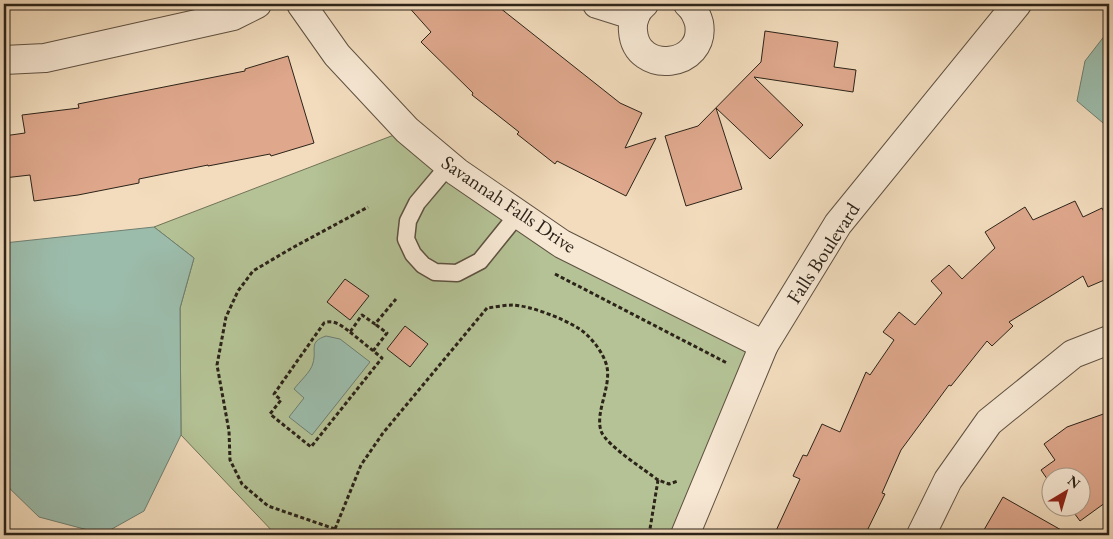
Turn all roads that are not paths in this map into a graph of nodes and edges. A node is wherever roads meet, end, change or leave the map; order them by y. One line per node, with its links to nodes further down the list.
1 (257, 4): 7 (street)
2 (301, 4): 8 (street, Savannah Falls Drive)
3 (597, 4): 6 (street)
4 (688, 4): 6 (street)
5 (1017, 4): 11 (street, Falls Boulevard)
6 (639, 10)
7 (4, 60)
8 (449, 165): 9 (street, Savannah Falls Drive); 9 (lane)
9 (518, 214): 11 (street, Savannah Falls Drive)
10 (1109, 340): 13 (street)
11 (764, 345): 12 (street, Falls Boulevard)
12 (685, 535)
13 (921, 535)

